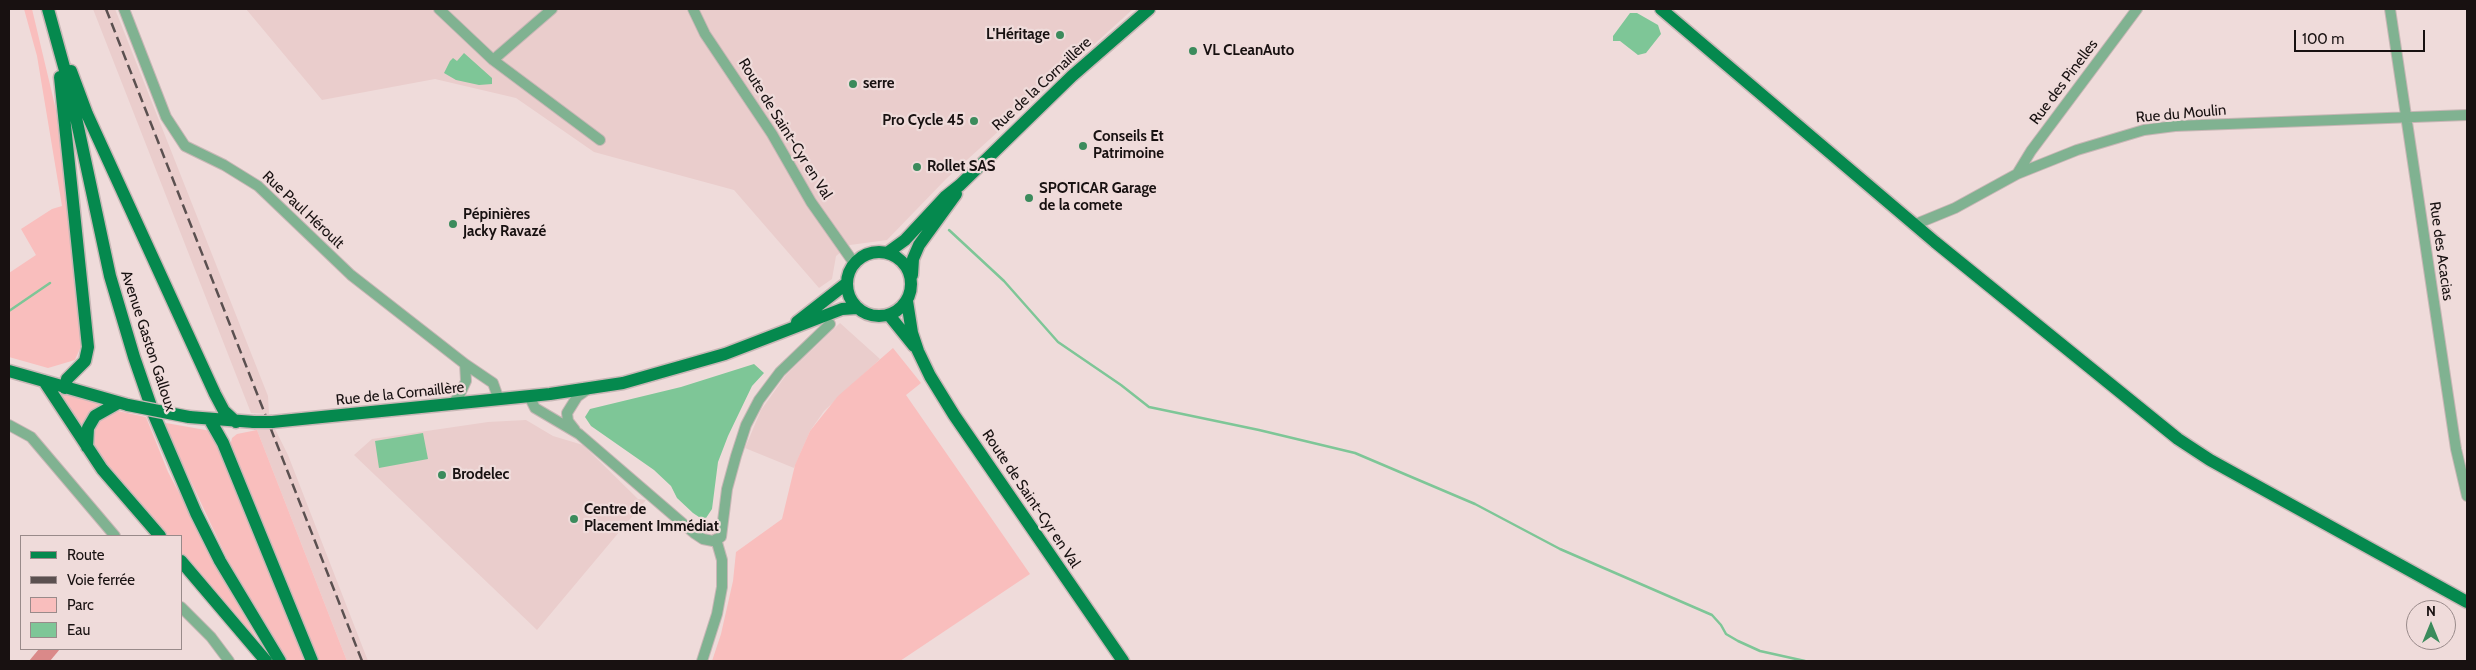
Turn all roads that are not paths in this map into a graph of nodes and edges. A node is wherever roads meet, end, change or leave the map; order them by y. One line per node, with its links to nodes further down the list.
1 (48, 9): 10 (main road, Avenue Gaston Galloux)
2 (124, 9): 28 (street, Rue Paul Héroult)
3 (439, 9): 11 (street)
4 (552, 9): 11 (street)
5 (693, 9): 19 (street, Route de Saint-Cyr en Val)
6 (1149, 9): 16 (main road, Rue de la Cornaillère)
7 (1661, 9): 17 (main road)
8 (2137, 9): 15 (street, Rue des Pinelles)
9 (2390, 9): 13 (street, Rue des Acacias)
10 (58, 42): 31 (main road); 33 (main road); 53 (main road, Avenue Gaston Galloux)
11 (493, 60): 14 (street)
12 (2467, 114): 13 (street, Rue du Moulin)
13 (2406, 117): 15 (street, Rue du Moulin); 44 (street, Rue des Acacias)
14 (600, 140)
15 (2017, 174): 17 (street, Rue du Moulin)
16 (960, 185): 18 (main road, Rue de la Cornaillère); 20 (main road, Rue de la Cornaillère)
17 (1916, 224): 49 (main road)
18 (887, 253): 19 (main road); 20 (main road)
19 (854, 263): 21 (main road)
20 (911, 278): 22 (main road)
21 (847, 283): 23 (main road); 26 (main road, Rue de la Cornaillère)
22 (907, 301): 24 (main road); 27 (main road, Route de Saint-Cyr en Val)
23 (857, 308): 24 (main road); 26 (main road, Rue de la Cornaillère)
24 (889, 315): 27 (main road, Route de Saint-Cyr en Val)
25 (830, 324): 47 (street)
26 (791, 327): 32 (main road, Rue de la Cornaillère)
27 (918, 351): 56 (main road, Route de Saint-Cyr en Val)
28 (464, 364): 35 (street, Rue Paul Héroult); 37 (street)
29 (9, 371): 30 (main road, Rue de la Cornaillère)
30 (44, 381): 31 (main road, Rue de la Cornaillère); 43 (main road)
31 (65, 388): 36 (main road, Rue de la Cornaillère)
32 (588, 389): 34 (main road, Rue de la Cornaillère); 41 (street)
33 (215, 394): 38 (main road); 39 (main road)
34 (529, 396): 35 (main road, Rue de la Cornaillère); 41 (street)
35 (499, 400): 37 (main road, Rue de la Cornaillère)
36 (123, 404): 38 (main road, Rue de la Cornaillère, bridge); 43 (main road)
37 (451, 405): 39 (main road, Rue de la Cornaillère, bridge)
38 (199, 418): 39 (main road, Rue de la Cornaillère); 42 (main road)
39 (236, 422): 42 (main road)
40 (10, 426): 45 (street)
41 (579, 434): 47 (street)
42 (223, 443): 54 (main road)
43 (87, 447): 46 (main road)
44 (2467, 496)
45 (114, 535)
46 (159, 535)
47 (716, 539): 55 (street)
48 (182, 563): 52 (main road)
49 (2467, 602)
50 (182, 608): 51 (street)
51 (229, 661)
52 (266, 661)
53 (280, 661)
54 (312, 661)
55 (702, 661)
56 (1123, 661)

